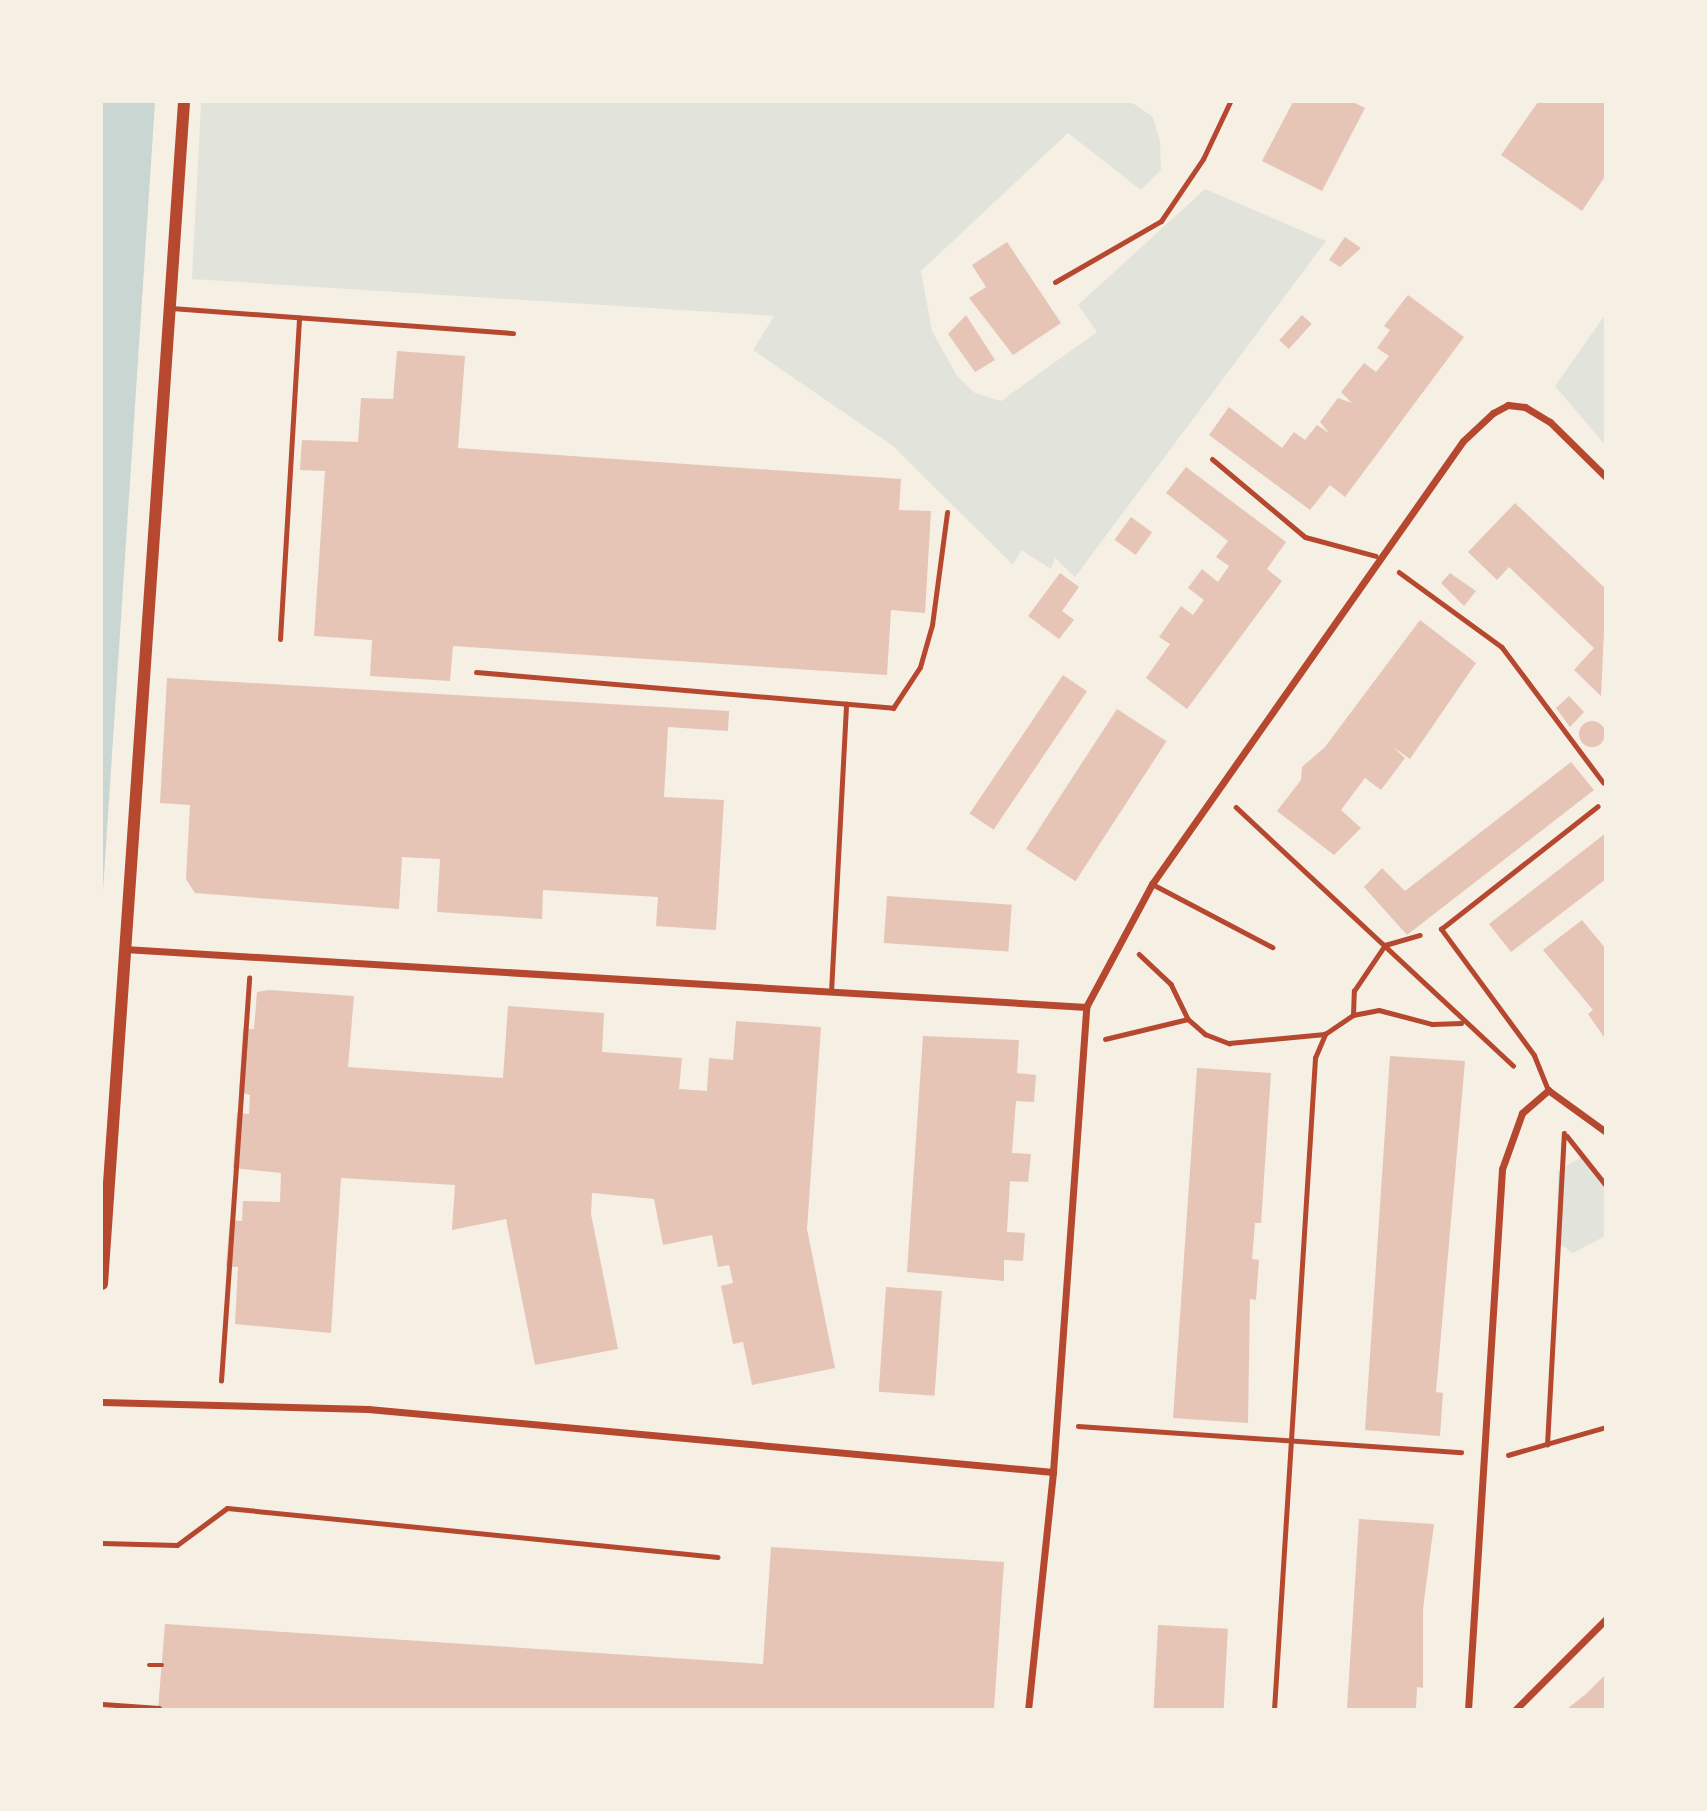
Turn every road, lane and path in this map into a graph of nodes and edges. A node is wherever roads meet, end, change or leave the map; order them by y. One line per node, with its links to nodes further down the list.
1 (184, 102): 4 (street)
2 (1230, 102): 3 (lane)
3 (1055, 282)
4 (171, 308): 5 (lane); 22 (street)
5 (299, 318): 6 (lane); 11 (lane)
6 (513, 333)
7 (1212, 458): 10 (lane)
8 (1605, 477): 10 (street)
9 (947, 512): 13 (lane)
10 (1376, 556): 14 (path); 15 (street)
11 (280, 639)
12 (476, 672): 13 (lane)
13 (846, 703): 24 (lane)
14 (1605, 786)
15 (1214, 794): 17 (street); 20 (path)
16 (1598, 806): 18 (lane)
17 (1152, 884): 19 (street); 21 (lane)
18 (1441, 929): 20 (path); 31 (lane)
19 (1121, 942): 25 (street); 27 (path)
20 (1385, 945): 26 (path); 28 (path)
21 (1272, 947)
22 (124, 949): 23 (street); 36 (street)
23 (250, 957): 24 (street); 38 (path)
24 (831, 992): 25 (street)
25 (1086, 1007): 30 (street)
26 (1353, 1015): 28 (path); 29 (path)
27 (1188, 1019): 29 (path); 30 (path)
28 (1461, 1023): 32 (path)
29 (1325, 1034): 41 (path)
30 (1084, 1040): 39 (street)
31 (1548, 1090): 32 (street); 34 (street)
32 (1537, 1097): 33 (path); 43 (street)
33 (1564, 1132): 35 (path); 42 (path)
34 (1605, 1132)
35 (1605, 1185)
36 (102, 1283)
37 (102, 1402): 38 (street)
38 (218, 1410): 44 (street)
39 (1056, 1425): 41 (path); 44 (street)
40 (1605, 1427): 42 (path)
41 (1293, 1440): 43 (path); 53 (path)
42 (1547, 1445): 43 (path)
43 (1481, 1454): 54 (street)
44 (1053, 1472): 52 (street)
45 (102, 1542): 46 (lane)
46 (718, 1557)
47 (1605, 1619): 55 (street)
48 (149, 1665): 49 (path)
49 (162, 1665)
50 (102, 1704): 51 (lane)
51 (159, 1707)
52 (1028, 1710)
53 (1273, 1710)
54 (1468, 1710)
55 (1516, 1710)

